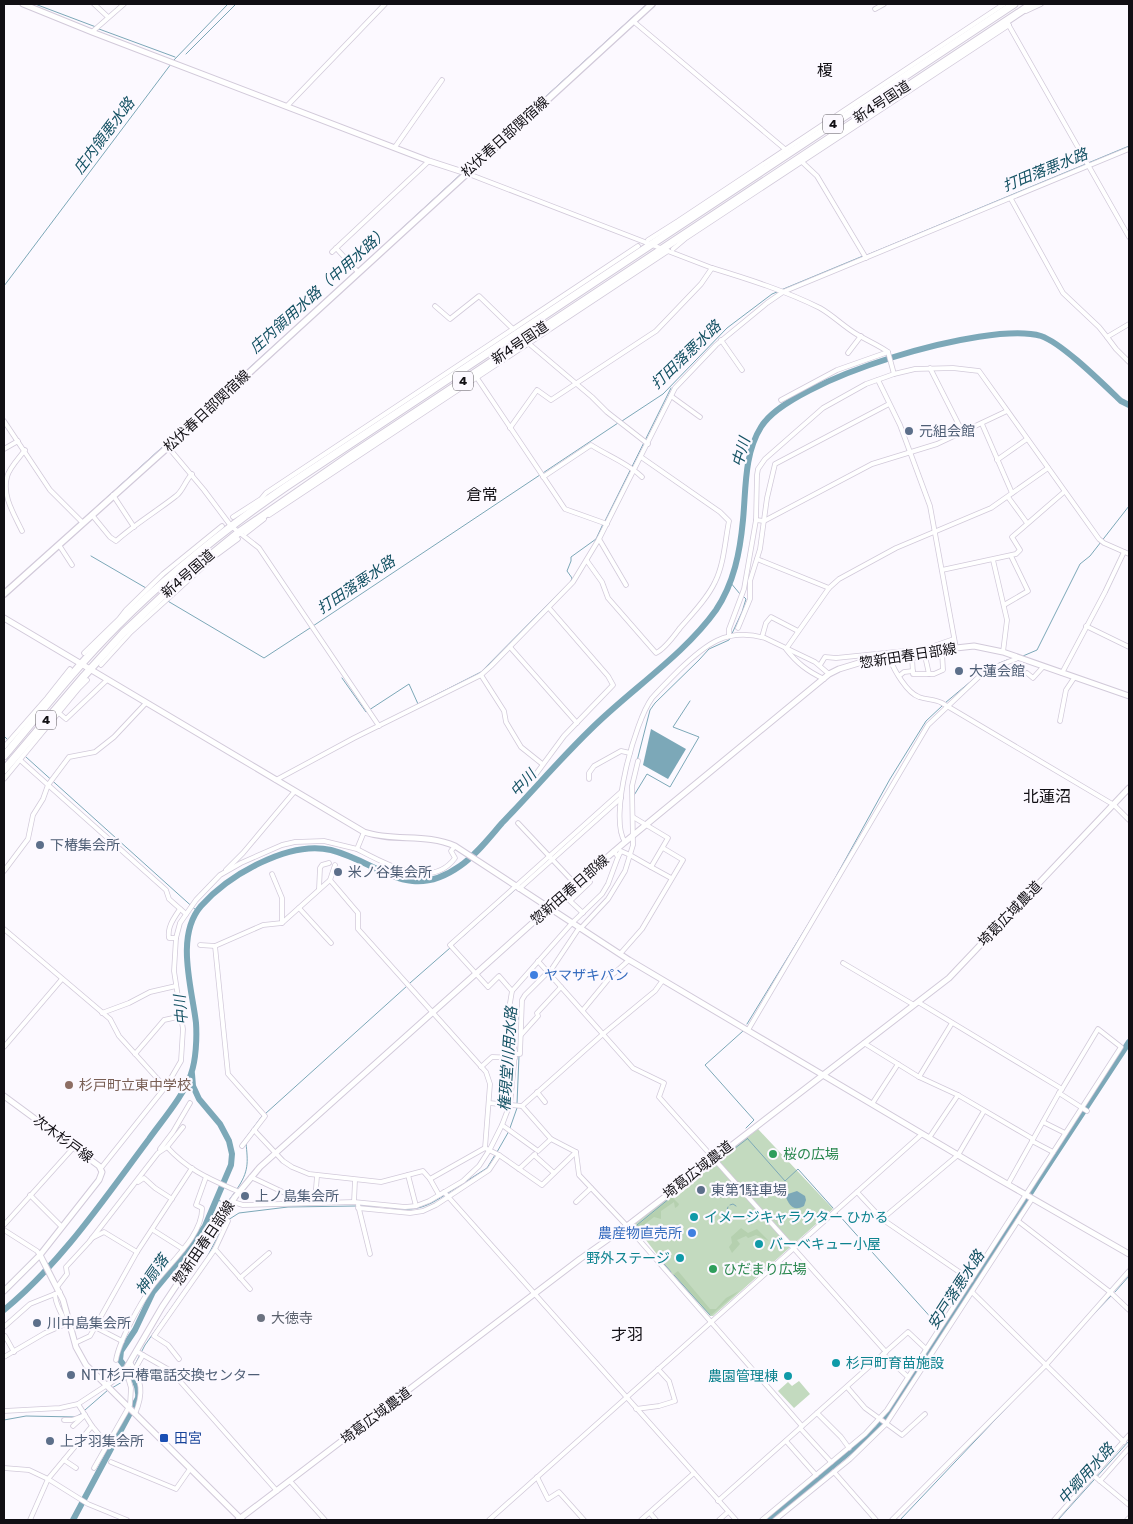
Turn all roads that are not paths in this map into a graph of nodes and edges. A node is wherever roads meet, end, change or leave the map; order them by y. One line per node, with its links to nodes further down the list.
1 (23, 4): 17 (street)
2 (94, 4): 14 (street)
3 (124, 4): 14 (street)
4 (385, 4): 19 (street)
5 (652, 4): 15 (main road, 松伏春日部関宿線)
6 (884, 4): 12 (street)
7 (1004, 4): 11 (street)
8 (1014, 4): 11 (highway, 新4号国道 / 4)
9 (1032, 4): 13 (highway, 新4号国道 / 4)
10 (1041, 4): 13 (street)
11 (999, 8): 22 (highway, 新4号国道 / 4)
12 (875, 9)
13 (1018, 12): 16 (highway, 新4号国道 / 4)
14 (108, 17): 17 (street)
15 (633, 21): 22 (street); 26 (main road, 松伏春日部関宿線)
16 (1008, 23): 23 (highway, 新4号国道 / 4); 25 (street)
17 (92, 32): 19 (street)
18 (442, 80): 20 (street)
19 (287, 106): 20 (street)
20 (394, 147): 24 (street)
21 (1129, 149): 25 (street)
22 (787, 151): 30 (highway, 新4号国道 / 4)
23 (800, 160): 28 (highway, 新4号国道 / 4); 33 (street)
24 (430, 161): 26 (street); 36 (street)
25 (1090, 166): 27 (street); 29 (street)
26 (466, 173): 30 (street); 36 (main road, 松伏春日部関宿線)
27 (1011, 199): 33 (street); 42 (street)
28 (689, 233): 32 (highway, 新4号国道 / 4); 32 (street)
29 (1129, 237)
30 (650, 242): 32 (street); 34 (highway, 新4号国道 / 4)
31 (638, 246): 34 (street)
32 (668, 249): 35 (street); 44 (highway, 新4号国道 / 4)
33 (866, 258): 37 (street)
34 (622, 261): 40 (street); 81 (highway, 新4号国道 / 4)
35 (712, 268): 37 (street); 53 (street)
36 (358, 272): 66 (main road, 松伏春日部関宿線)
37 (784, 292): 41 (street); 43 (street)
38 (435, 306): 40 (street)
39 (1129, 324): 42 (street)
40 (513, 329): 81 (street)
41 (861, 336): 45 (street); 46 (street)
42 (1107, 337): 47 (street)
43 (721, 340): 49 (street); 54 (street)
44 (527, 342): 51 (street); 53 (street); 83 (highway, 新4号国道 / 4)
45 (888, 352): 50 (street); 55 (street)
46 (848, 353)
47 (1129, 362)
48 (930, 368): 50 (street); 57 (street); 62 (street)
49 (742, 370)
50 (894, 374): 52 (street)
51 (477, 378): 61 (street); 83 (street)
52 (878, 380): 56 (street); 85 (street)
53 (576, 384): 61 (street); 65 (street)
54 (671, 396): 58 (street); 65 (street)
55 (782, 400)
56 (889, 404): 69 (street); 86 (street)
57 (1007, 411): 60 (street); 63 (street)
58 (700, 417)
59 (4, 421): 64 (street)
60 (982, 424): 62 (street); 71 (street)
61 (510, 428): 75 (street)
62 (962, 433): 69 (street)
63 (1027, 439): 71 (street); 72 (street)
64 (18, 441): 67 (street); 68 (street)
65 (648, 444): 70 (street)
66 (168, 446): 74 (street); 79 (main road, 松伏春日部関宿線)
67 (4, 448)
68 (25, 450): 87 (street); 93 (street)
69 (911, 453): 86 (street); 94 (street)
70 (641, 456): 73 (street); 105 (street)
71 (997, 460): 78 (street)
72 (1048, 468): 77 (street); 78 (street)
73 (634, 470): 75 (street); 76 (street); 89 (street)
74 (192, 474): 91 (street); 92 (street)
75 (542, 477): 89 (street)
76 (642, 477)
77 (1064, 492): 88 (street); 100 (street)
78 (1012, 493): 80 (street)
79 (113, 495): 82 (main road, 松伏春日部関宿線); 92 (street)
80 (1008, 497): 88 (street); 94 (street)
81 (257, 504): 84 (street); 91 (highway, 新4号国道 / 4)
82 (92, 515): 87 (main road, 松伏春日部関宿線); 92 (street)
83 (265, 515): 95 (street); 96 (highway, 新4号国道 / 4)
84 (233, 517)
85 (756, 520): 86 (street); 119 (street)
86 (764, 521): 103 (street)
87 (83, 523): 98 (main road, 松伏春日部関宿線)
88 (1027, 523): 102 (street)
89 (607, 524): 97 (street)
90 (222, 526): 99 (street)
91 (231, 526): 96 (street); 99 (highway, 新4号国道 / 4)
92 (134, 527)
93 (22, 531)
94 (934, 532): 107 (street); 109 (street)
95 (246, 533)
96 (238, 536): 118 (highway, 新4号国道 / 4); 158 (street)
97 (599, 539): 105 (street); 108 (street)
98 (59, 545): 106 (street); 110 (main road, 松伏春日部関宿線)
99 (203, 545): 114 (highway, 新4号国道 / 4)
100 (1124, 552): 101 (street); 115 (street)
101 (1129, 554)
102 (1011, 556): 104 (street); 111 (street)
103 (757, 559): 109 (street); 116 (street)
104 (993, 560): 107 (street); 111 (street)
105 (586, 561): 112 (street)
106 (72, 564)
107 (942, 570): 121 (street)
108 (626, 585)
109 (828, 588): 117 (street)
110 (4, 594)
111 (1004, 605): 127 (street)
112 (549, 608): 122 (street); 157 (street)
113 (4, 618): 133 (street)
114 (115, 625): 128 (street); 133 (highway, 新4号国道 / 4)
115 (1086, 626): 123 (street); 143 (street)
116 (738, 628)
117 (798, 631): 120 (street); 125 (street)
118 (126, 634): 134 (street); 138 (highway, 新4号国道 / 4)
119 (729, 636): 120 (street); 160 (street)
120 (762, 637): 125 (street)
121 (954, 639): 124 (street); 135 (street)
122 (510, 646): 144 (street); 157 (street)
123 (1129, 647)
124 (956, 648): 126 (street, 惣新田春日部線); 127 (street, 惣新田春日部線)
125 (786, 649): 135 (street); 146 (street)
126 (942, 652): 129 (street, 惣新田春日部線); 142 (street)
127 (1003, 652): 131 (street, 惣新田春日部線)
128 (84, 653)
129 (924, 656): 130 (street, 惣新田春日部線); 142 (street)
130 (912, 657): 132 (street, 惣新田春日部線); 139 (street)
131 (1016, 657): 136 (street, 惣新田春日部線); 154 (street)
132 (890, 659): 141 (street, 惣新田春日部線); 145 (street)
133 (81, 665): 138 (street); 151 (highway, 新4号国道 / 4)
134 (101, 665)
135 (820, 665): 141 (street)
136 (1043, 667): 140 (street); 143 (street, 惣新田春日部線)
137 (70, 669): 151 (street)
138 (89, 670): 149 (street); 150 (highway, 新4号国道 / 4)
139 (913, 671): 142 (street); 145 (street)
140 (1027, 673)
141 (829, 674): 146 (street, 惣新田春日部線)
142 (929, 674)
143 (1062, 674): 147 (street, 惣新田春日部線)
144 (481, 675): 158 (street); 164 (street)
145 (899, 676): 154 (street)
146 (824, 678): 179 (street, 惣新田春日部線)
147 (1074, 678): 152 (street, 惣新田春日部線); 156 (street)
148 (87, 680): 150 (street)
149 (106, 680): 153 (street); 155 (street)
150 (74, 691): 155 (street); 165 (highway, 新4号国道 / 4)
151 (53, 694): 159 (street); 161 (highway, 新4号国道 / 4)
152 (1129, 696)
153 (146, 703): 169 (street); 170 (street)
154 (947, 707): 175 (street); 232 (street)
155 (60, 713): 162 (street)
156 (1060, 721)
157 (577, 723): 166 (street)
158 (379, 726): 169 (street)
159 (4, 745)
160 (630, 753): 168 (street); 173 (street)
161 (4, 756)
162 (20, 760): 167 (street); 170 (street)
163 (638, 761): 176 (street)
164 (541, 763)
165 (4, 770)
166 (536, 774)
167 (4, 779)
168 (590, 779)
169 (276, 780): 172 (street)
170 (48, 784): 192 (street); 203 (street)
171 (1129, 788): 175 (street, 埼葛広域農道)
172 (295, 791): 180 (street); 194 (street)
173 (621, 792): 174 (street); 187 (street)
174 (621, 798): 181 (street); 187 (street)
175 (1114, 805): 177 (street); 226 (street, 埼葛広域農道)
176 (633, 818): 179 (street); 181 (street)
177 (1129, 820)
178 (518, 823): 187 (street)
179 (646, 825): 181 (street, 惣新田春日部線); 184 (street)
180 (364, 832): 182 (street); 183 (street)
181 (630, 837): 185 (street, 惣新田春日部線); 186 (street)
182 (456, 847): 183 (street); 199 (street)
183 (357, 848): 194 (street)
184 (664, 848): 191 (street); 195 (street)
185 (614, 852): 188 (street); 198 (street, 惣新田春日部線)
186 (629, 854): 188 (street); 191 (street); 208 (street)
187 (551, 857): 198 (street); 199 (street)
188 (618, 857): 205 (street)
189 (329, 863): 200 (street)
190 (335, 865): 196 (street)
191 (652, 867): 195 (street)
192 (4, 871)
193 (272, 874): 207 (street)
194 (220, 875): 206 (street)
195 (671, 878): 214 (street)
196 (330, 880): 200 (street); 228 (street)
197 (590, 882): 201 (street)
198 (576, 884): 201 (street); 204 (street, 惣新田春日部線)
199 (517, 888): 204 (street); 219 (street)
200 (319, 890): 202 (street)
201 (581, 890): 205 (street)
202 (299, 908): 207 (street); 211 (street)
203 (180, 909): 206 (street); 210 (street)
204 (548, 909): 208 (street); 219 (street, 惣新田春日部線)
205 (583, 913): 208 (street)
206 (186, 914): 210 (street)
207 (282, 923): 213 (street)
208 (577, 927): 214 (street); 216 (street); 218 (street)
209 (4, 930): 220 (street)
210 (176, 938): 222 (street)
211 (331, 943)
212 (200, 945): 213 (street)
213 (215, 946): 261 (street)
214 (620, 954): 215 (street)
215 (629, 960): 221 (street); 227 (street)
216 (538, 961): 218 (street); 224 (street)
217 (843, 963): 226 (street)
218 (549, 972): 223 (street); 225 (street)
219 (476, 973): 224 (street); 228 (street, 惣新田春日部線)
220 (62, 979): 229 (street); 237 (street)
221 (663, 980): 232 (street); 233 (street)
222 (176, 986): 229 (street); 230 (street)
223 (561, 986): 227 (street); 235 (street)
224 (513, 990): 225 (street); 234 (street)
225 (524, 996): 235 (street)
226 (916, 1004): 231 (street); 236 (street, 埼葛広域農道)
227 (583, 1010): 233 (street)
228 (432, 1012): 241 (street); 273 (street, 惣新田春日部線)
229 (102, 1013): 238 (street)
230 (182, 1016): 238 (street); 244 (street)
231 (952, 1023): 243 (street); 245 (street)
232 (748, 1030): 242 (street)
233 (603, 1034): 246 (street); 279 (street)
234 (514, 1035): 235 (street); 239 (street)
235 (520, 1035): 239 (street)
236 (864, 1043): 240 (street); 242 (street, 埼葛広域農道)
237 (4, 1047)
238 (135, 1054): 244 (street)
239 (515, 1056): 241 (street); 252 (street)
240 (898, 1064): 243 (street); 253 (street)
241 (481, 1067): 251 (street)
242 (823, 1074): 253 (street); 279 (street, 埼葛広域農道)
243 (919, 1077): 247 (street)
244 (165, 1087): 280 (street)
245 (1061, 1091): 255 (street); 255 (street); 258 (street)
246 (537, 1092): 249 (street); 254 (street)
247 (958, 1095): 256 (street); 264 (street)
248 (4, 1096): 268 (street, 次木杉戸線)
249 (545, 1102)
250 (190, 1103): 272 (street)
251 (489, 1103): 252 (street); 270 (street)
252 (510, 1104): 254 (street); 259 (street)
253 (872, 1104): 263 (street)
254 (522, 1106): 265 (street)
255 (1082, 1107): 257 (street); 262 (street)
256 (984, 1111): 266 (street); 278 (street)
257 (1087, 1111)
258 (1043, 1122): 262 (street); 266 (street)
259 (502, 1126): 270 (street); 271 (street)
260 (183, 1127): 269 (street)
261 (254, 1130): 267 (street); 273 (street)
262 (1065, 1133): 275 (street)
263 (922, 1134): 264 (street); 295 (street)
264 (929, 1138): 278 (street)
265 (551, 1139): 271 (street); 274 (street)
266 (1032, 1140): 275 (street); 290 (street)
267 (242, 1146)
268 (74, 1147): 280 (street, 次木杉戸線); 296 (street)
269 (166, 1147): 272 (street); 281 (street)
270 (488, 1149): 276 (street); 288 (street); 294 (street)
271 (538, 1151): 277 (street)
272 (158, 1152): 291 (street)
273 (275, 1152): 285 (street); 287 (street, 惣新田春日部線)
274 (576, 1152): 283 (street); 292 (street)
275 (1053, 1152): 299 (street)
276 (499, 1154): 282 (street); 298 (street)
277 (534, 1155): 282 (street); 283 (street)
278 (958, 1155): 290 (street); 310 (street)
279 (714, 1158): 313 (street, 埼葛広域農道); 319 (street)
280 (101, 1168): 314 (street, 次木杉戸線)
281 (192, 1168): 286 (street); 300 (street)
282 (519, 1169): 283 (street)
283 (554, 1173)
284 (408, 1175): 288 (street); 289 (street); 306 (street)
285 (317, 1176): 289 (street); 301 (street)
286 (206, 1177): 293 (street); 318 (street)
287 (252, 1177): 293 (street, 惣新田春日部線); 301 (street)
288 (430, 1179): 297 (street)
289 (355, 1180): 303 (street)
290 (1008, 1184): 299 (street)
291 (133, 1185): 300 (street); 317 (street)
292 (591, 1188): 304 (street); 313 (street)
293 (240, 1192): 302 (street, 惣新田春日部線)
294 (444, 1192): 297 (street); 298 (street)
295 (857, 1192): 310 (street); 319 (street)
296 (30, 1195): 312 (street); 314 (street)
297 (439, 1195): 305 (street)
298 (448, 1197): 308 (street); 334 (street)
299 (1029, 1197): 311 (street); 324 (street); 328 (street)
300 (172, 1199): 316 (street)
301 (315, 1201): 302 (street); 303 (street)
302 (233, 1202): 309 (street, 惣新田春日部線)
303 (356, 1202): 306 (street); 307 (street)
304 (576, 1202)
305 (421, 1205): 306 (street); 308 (street)
306 (416, 1206)
307 (358, 1208): 308 (street); 323 (street)
308 (423, 1211)
309 (222, 1217): 320 (street); 344 (street, 惣新田春日部線)
310 (882, 1219): 328 (street)
311 (1018, 1221): 332 (street); 333 (street)
312 (4, 1225)
313 (627, 1226): 334 (street, 埼葛広域農道); 336 (street)
314 (62, 1227): 325 (street, 次木杉戸線)
315 (4, 1230): 325 (street)
316 (153, 1230): 318 (street); 321 (street)
317 (90, 1240): 321 (street); 330 (street)
318 (183, 1248): 341 (street)
319 (793, 1248): 336 (street); 346 (street)
320 (215, 1249): 327 (street); 349 (street)
321 (138, 1252): 339 (street)
322 (269, 1253): 327 (street)
323 (370, 1254)
324 (1129, 1254)
325 (40, 1255): 330 (street); 331 (street)
326 (1129, 1271): 333 (street)
327 (240, 1278): 329 (street)
328 (970, 1280): 343 (street)
329 (250, 1289)
330 (57, 1290): 337 (street); 338 (street)
331 (4, 1291)
332 (972, 1292): 352 (street); 370 (street)
333 (1110, 1292): 335 (street); 352 (street)
334 (535, 1295): 359 (street); 393 (street, 埼葛広域農道)
335 (1129, 1310)
336 (711, 1322): 354 (street); 373 (street)
337 (67, 1323): 342 (street); 345 (street)
338 (4, 1327)
339 (95, 1327): 341 (street); 342 (street)
340 (5, 1336): 345 (street)
341 (122, 1341): 350 (street)
342 (75, 1343): 357 (street)
343 (926, 1349): 346 (street); 356 (street)
344 (136, 1351): 347 (street); 351 (street, 惣新田春日部線)
345 (14, 1352): 348 (street)
346 (884, 1353): 356 (street); 358 (street)
347 (143, 1355): 353 (street); 395 (street)
348 (4, 1358)
349 (179, 1359)
350 (116, 1360)
351 (130, 1362): 353 (street); 355 (street, 惣新田春日部線)
352 (1046, 1365): 376 (street); 413 (street)
353 (135, 1369): 365 (street)
354 (658, 1369): 359 (street); 362 (street)
355 (124, 1372): 357 (street); 361 (street)
356 (908, 1377): 368 (street)
357 (107, 1385): 360 (street); 361 (street)
358 (847, 1387): 364 (street); 368 (street)
359 (626, 1398): 362 (street); 391 (street)
360 (78, 1404): 363 (street); 367 (street)
361 (128, 1407): 365 (street); 377 (street)
362 (636, 1409): 388 (street)
363 (4, 1411)
364 (817, 1413): 373 (street); 378 (street)
365 (135, 1414): 386 (street)
366 (924, 1414): 370 (street)
367 (85, 1415): 369 (street); 371 (street); 372 (street)
368 (880, 1419): 370 (street); 378 (street)
369 (64, 1420)
370 (886, 1423): 387 (street)
371 (73, 1426)
372 (92, 1426): 377 (street); 380 (street)
373 (801, 1427): 375 (street); 382 (street)
374 (1129, 1435): 376 (street)
375 (786, 1441): 389 (street); 396 (street)
376 (1124, 1442): 390 (street)
377 (107, 1444): 385 (street)
378 (849, 1448): 382 (street)
379 (1129, 1448): 394 (street)
380 (64, 1460): 384 (street); 392 (street)
381 (111, 1462): 386 (street)
382 (832, 1462): 389 (street)
383 (4, 1468): 392 (street)
384 (76, 1468)
385 (94, 1468)
386 (190, 1469): 403 (street)
387 (834, 1472): 411 (street); 412 (street)
388 (694, 1473): 396 (street); 399 (street)
389 (816, 1475): 410 (street)
390 (1094, 1476): 394 (street); 414 (street)
391 (537, 1477): 400 (street); 405 (street)
392 (48, 1479): 401 (street); 402 (street)
393 (290, 1481): 395 (street, 埼葛広域農道); 404 (street)
394 (1100, 1481): 397 (street)
395 (277, 1491): 403 (street, 埼葛広域農道)
396 (718, 1501): 398 (street)
397 (1129, 1505)
398 (728, 1512): 408 (street); 409 (street)
399 (650, 1513): 406 (street); 407 (street)
400 (492, 1519)
401 (30, 1520)
402 (127, 1520)
403 (240, 1520)
404 (325, 1520)
405 (584, 1520)
406 (641, 1520)
407 (656, 1520)
408 (719, 1520)
409 (736, 1520)
410 (762, 1520)
411 (775, 1520)
412 (876, 1520)
413 (892, 1520)
414 (1054, 1520)

